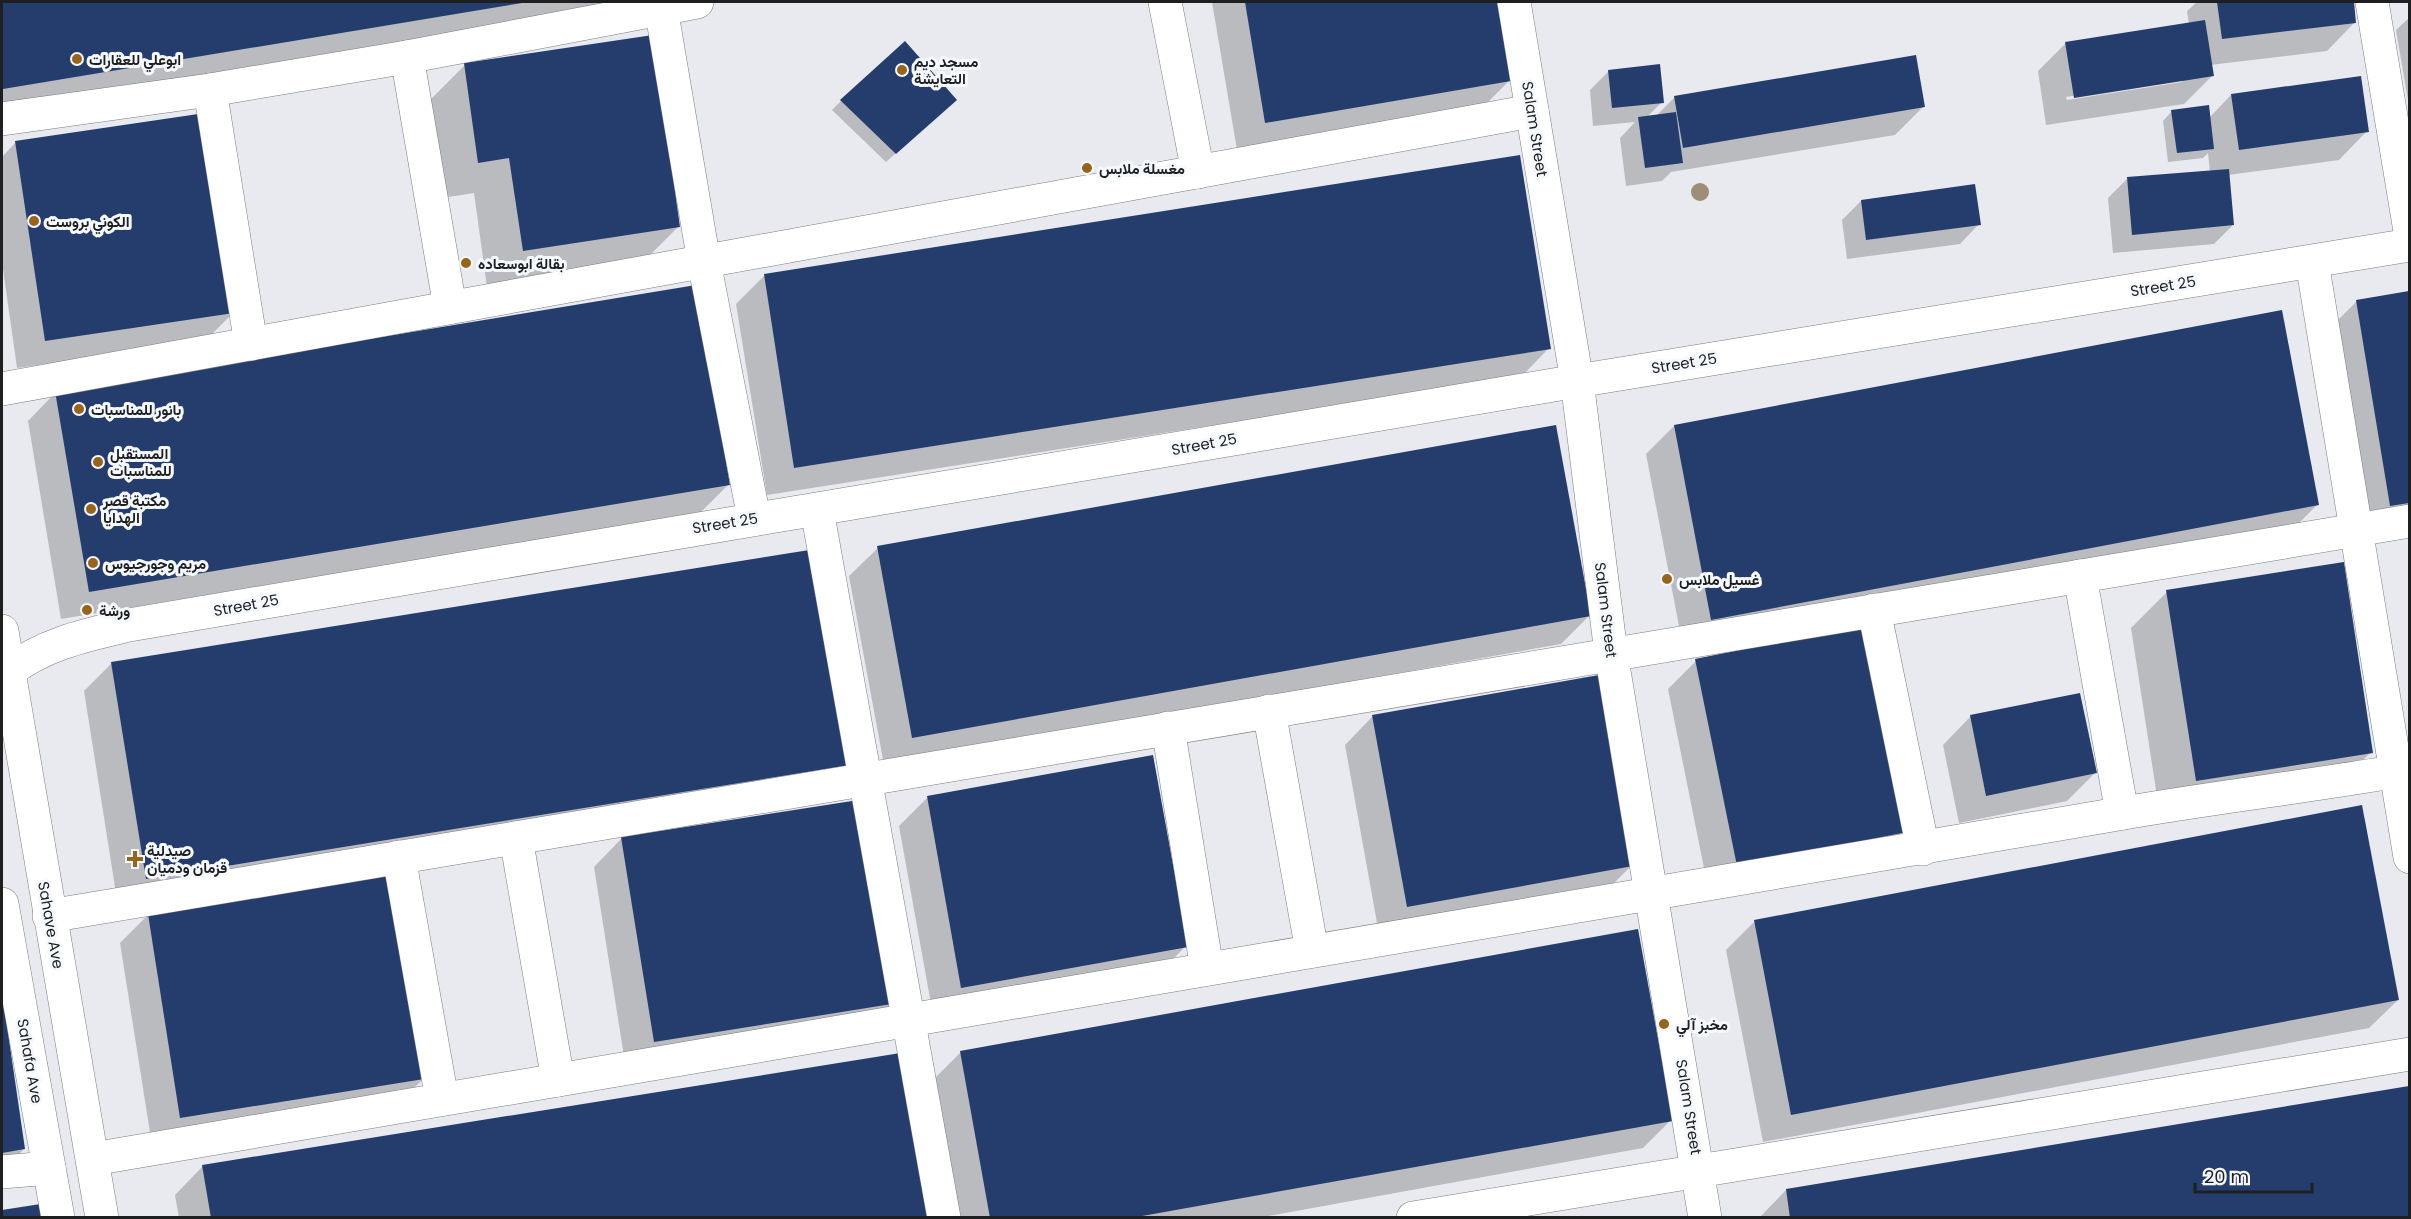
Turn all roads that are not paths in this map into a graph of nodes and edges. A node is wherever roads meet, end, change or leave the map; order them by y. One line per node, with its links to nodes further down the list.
1 (696, 2): 5 (street)
2 (1165, 2): 10 (street)
3 (1514, 2): 8 (street, Salam Street)
4 (2372, 2): 11 (street)
5 (660, 4): 6 (street); 13 (street)
6 (407, 57): 7 (street); 15 (street)
7 (210, 90): 9 (street); 16 (street)
8 (1532, 111): 10 (street); 17 (street, Salam Street)
9 (2, 119)
10 (1198, 172): 13 (street)
11 (2409, 231)
12 (2409, 245): 14 (street, Street 25)
13 (704, 262): 15 (street); 20 (street)
14 (2312, 262): 17 (street, Street 25); 22 (street)
15 (450, 307): 16 (street)
16 (251, 344): 18 (street)
17 (1577, 381): 19 (street, Street 25); 26 (street, Salam Street)
18 (2, 389)
19 (816, 510): 20 (street, Street 25); 31 (street)
20 (754, 518): 27 (street, Street 25)
21 (2409, 521): 22 (street)
22 (2356, 530): 23 (street); 30 (street)
23 (2080, 576): 24 (street); 32 (street)
24 (1874, 610): 26 (street); 34 (street)
25 (2, 632): 27 (street, Sahave Ave)
26 (1611, 653): 28 (street); 37 (street, Salam Street)
27 (8, 672): 39 (street, Sahave Ave)
28 (1269, 711): 29 (street); 40 (street)
29 (1168, 728): 31 (street); 41 (street)
30 (2402, 770): 32 (street); 36 (street)
31 (867, 779): 33 (street); 42 (street)
32 (2122, 813): 34 (street)
33 (516, 838): 35 (street); 44 (street)
34 (1923, 849): 37 (street)
35 (399, 857): 39 (street); 45 (street)
36 (2409, 857)
37 (1653, 893): 40 (street); 48 (street, Salam Street)
38 (3, 916): 47 (street, Sahafa Ave)
39 (49, 916): 46 (street, Sahave Ave)
40 (1312, 951): 41 (street)
41 (1207, 969): 42 (street)
42 (910, 1020): 44 (street); 52 (street)
43 (2409, 1054): 48 (street)
44 (558, 1080): 45 (street)
45 (442, 1099): 46 (street)
46 (93, 1159): 51 (street, Sahave Ave)
47 (49, 1168): 49 (street); 50 (street, Sahafa Ave)
48 (1699, 1169): 53 (street); 54 (street, Salam Street)
49 (2, 1172)
50 (58, 1218)
51 (102, 1218)
52 (945, 1218)
53 (1413, 1218)
54 (1705, 1218)

